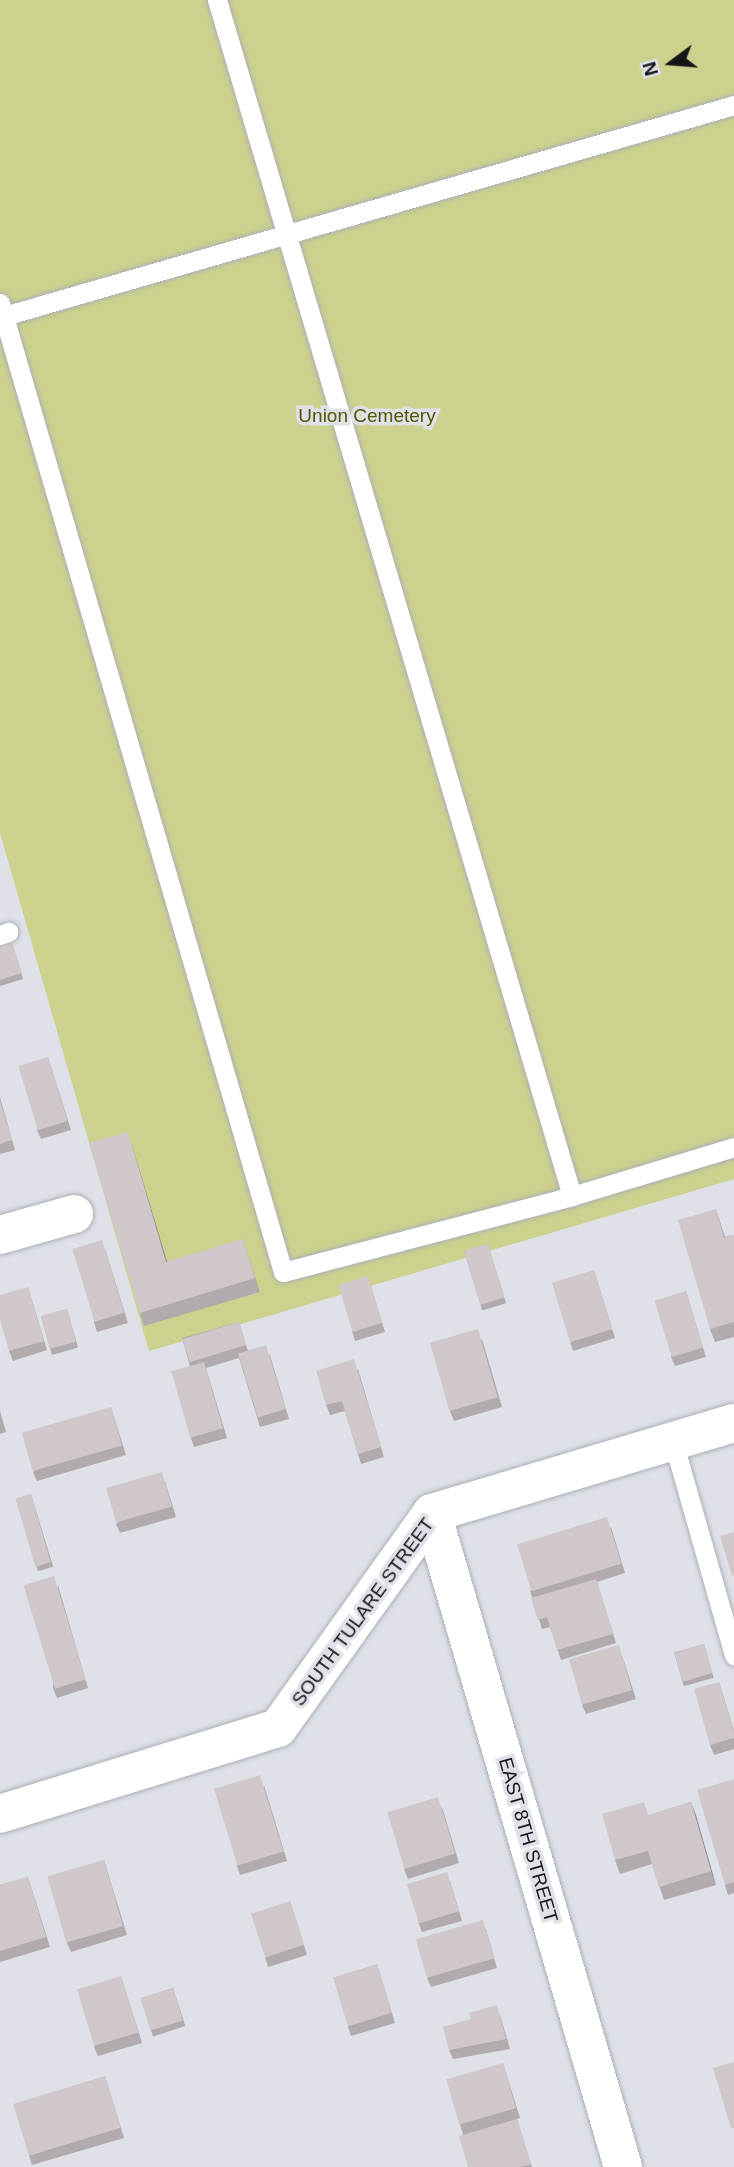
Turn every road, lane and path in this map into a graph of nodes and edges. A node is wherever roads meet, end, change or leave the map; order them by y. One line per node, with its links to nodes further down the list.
1 (217, 0): 3 (lane)
2 (734, 105): 3 (lane)
3 (283, 234): 4 (lane); 6 (lane)
4 (2, 310): 6 (lane)
5 (734, 1147): 6 (lane)
6 (572, 1196)
7 (74, 1214): 8 (street)
8 (0, 1235)
9 (734, 1423): 10 (street, SOUTH TULARE STREET)
10 (673, 1441): 11 (street, SOUTH TULARE STREET); 12 (lane)
11 (432, 1513): 13 (street, SOUTH TULARE STREET); 14 (street, EAST 8TH STREET)
12 (734, 1655)
13 (0, 1814)
14 (623, 2167)

